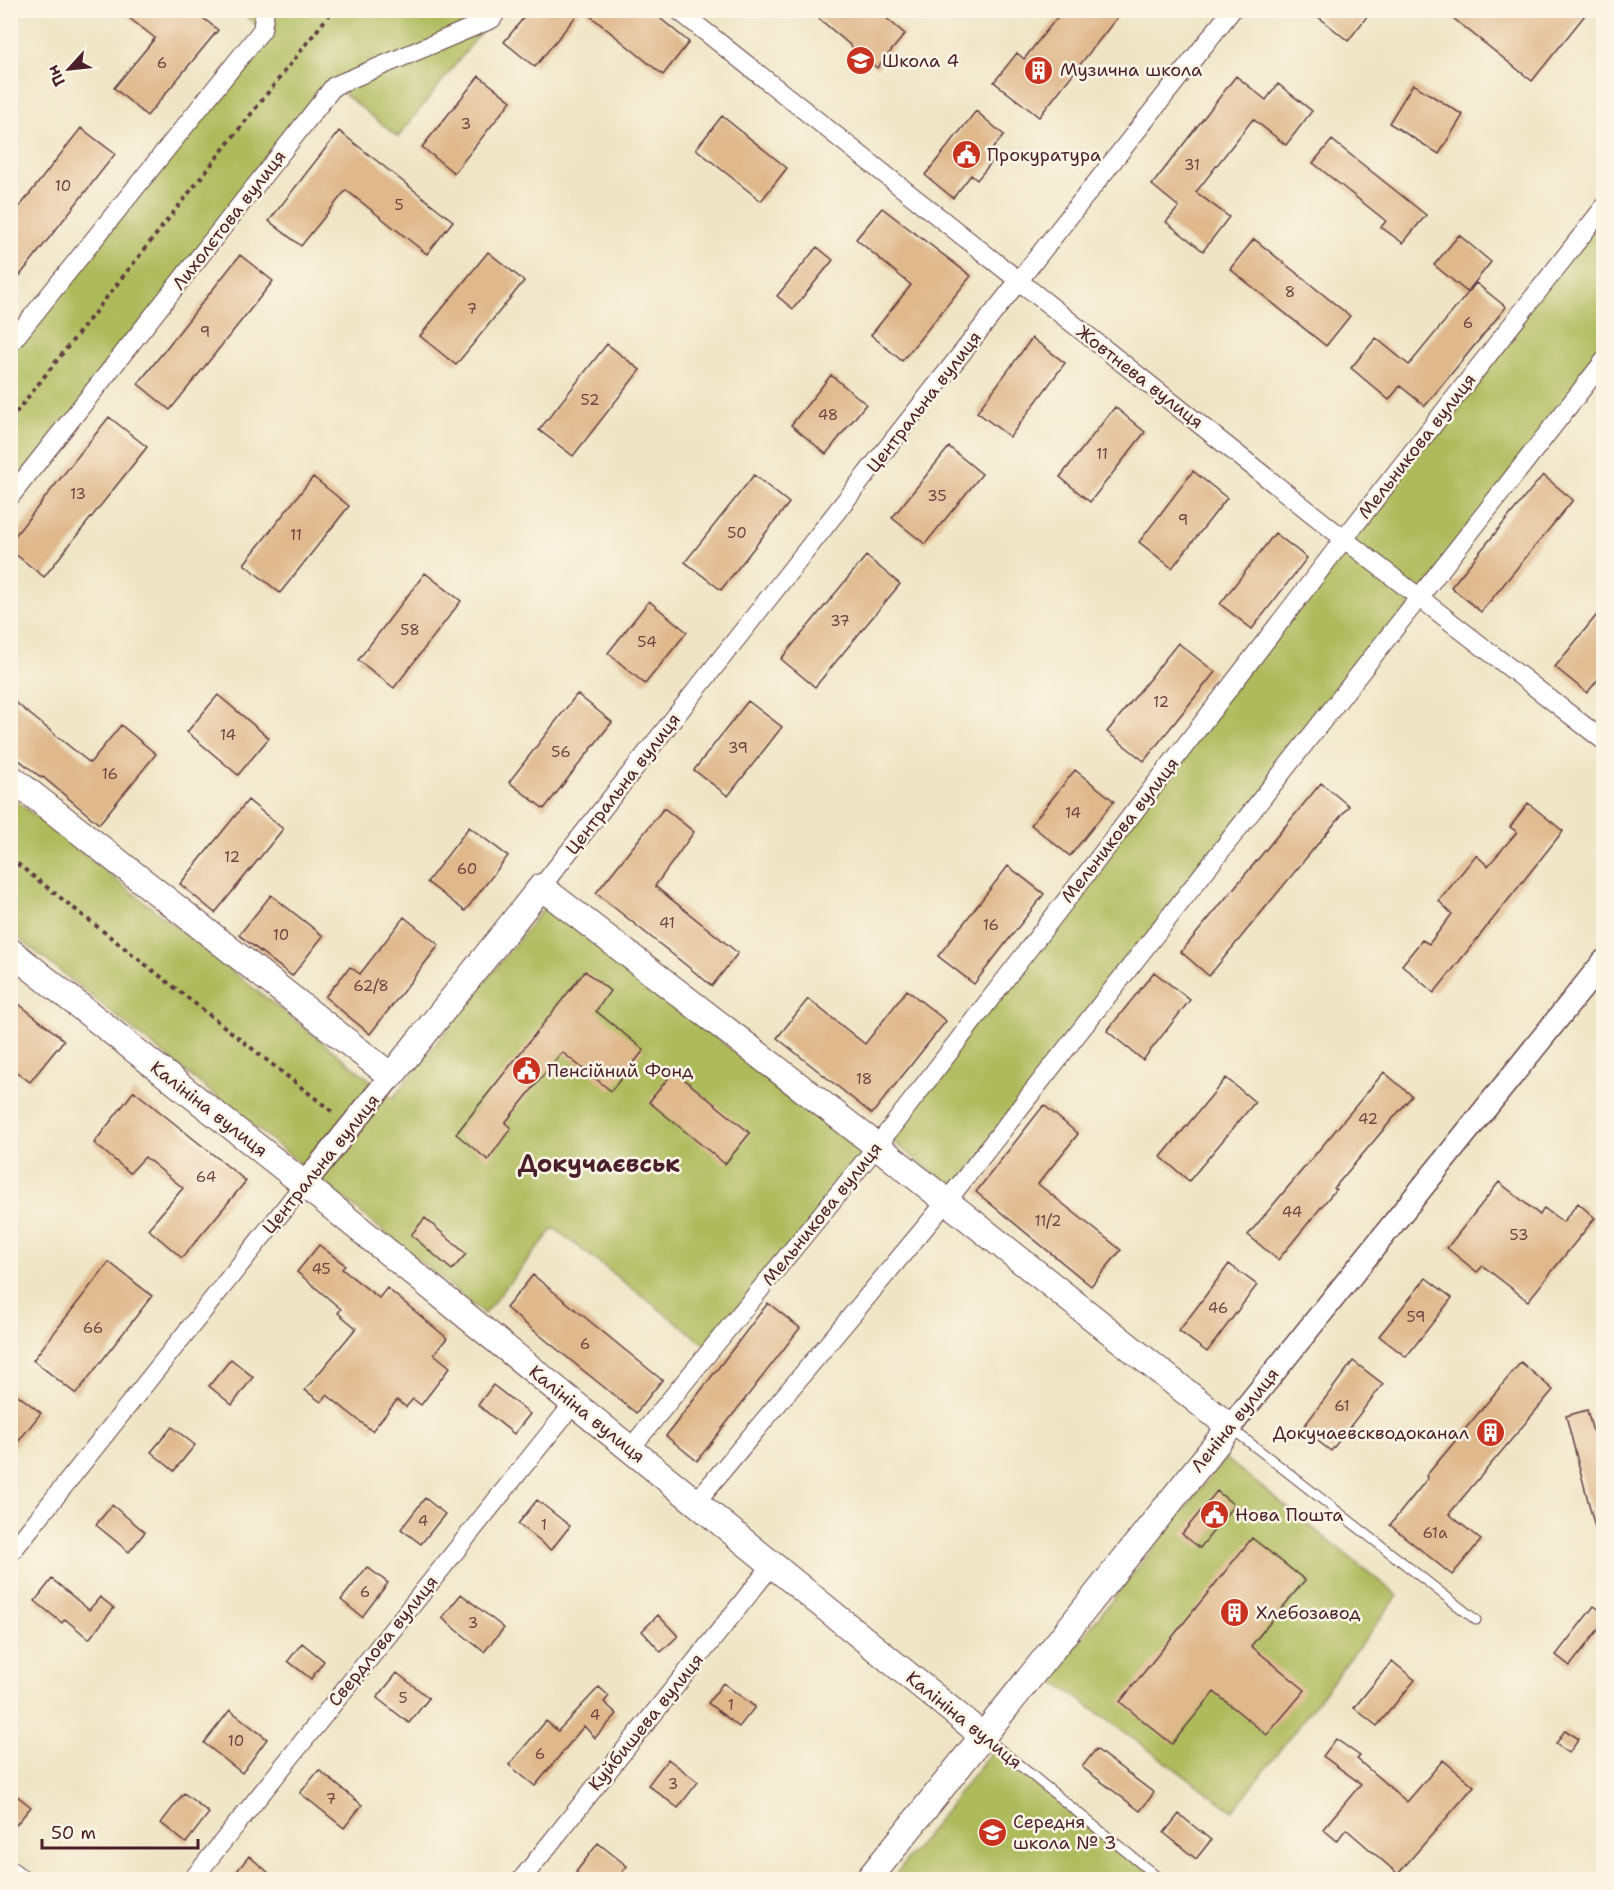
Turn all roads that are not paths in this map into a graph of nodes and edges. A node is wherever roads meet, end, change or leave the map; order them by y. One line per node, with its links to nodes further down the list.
1 (265, 10): 7 (street)
2 (498, 10): 9 (street, Лихолєтова вулиця)
3 (678, 10): 6 (street, Жовтнева вулиця)
4 (1232, 10): 6 (street, Центральна вулиця)
5 (1604, 207): 10 (street, Мельникова вулиця)
6 (1020, 281): 10 (street, Жовтнева вулиця); 14 (street, Центральна вулиця)
7 (10, 344)
8 (1604, 361): 11 (street)
9 (10, 497)
10 (1344, 539): 11 (street, Жовтнева вулиця); 18 (street, Мельникова вулиця)
11 (1419, 597): 12 (street, Жовтнева вулиця); 20 (street)
12 (1604, 741)
13 (10, 777): 17 (main road)
14 (542, 887): 17 (main road, Центральна вулиця); 18 (main road)
15 (10, 951): 19 (main road, Калініна вулиця)
16 (1604, 961): 22 (street, Леніна вулиця)
17 (391, 1076): 19 (street, Центральна вулиця)
18 (877, 1146): 20 (main road); 23 (street, Мельникова вулиця)
19 (304, 1184): 21 (main road, Калініна вулиця); 25 (street, Центральна вулиця)
20 (947, 1201): 22 (main road); 24 (street)
21 (574, 1403): 23 (main road, Калініна вулиця); 31 (street, Свердлова вулиця)
22 (1230, 1427): 27 (lane); 28 (main road, Леніна вулиця)
23 (630, 1449): 24 (main road, Калініна вулиця)
24 (696, 1502): 26 (main road, Калініна вулиця)
25 (10, 1554)
26 (772, 1565): 28 (main road, Калініна вулиця); 32 (street, Куйбишева вулиця)
27 (1476, 1620)
28 (982, 1735): 33 (main road, Леніна вулиця); 34 (lane, Калініна вулиця)
29 (10, 1864): 30 (lane)
30 (30, 1880)
31 (192, 1880)
32 (521, 1880)
33 (868, 1880)
34 (1161, 1880)

